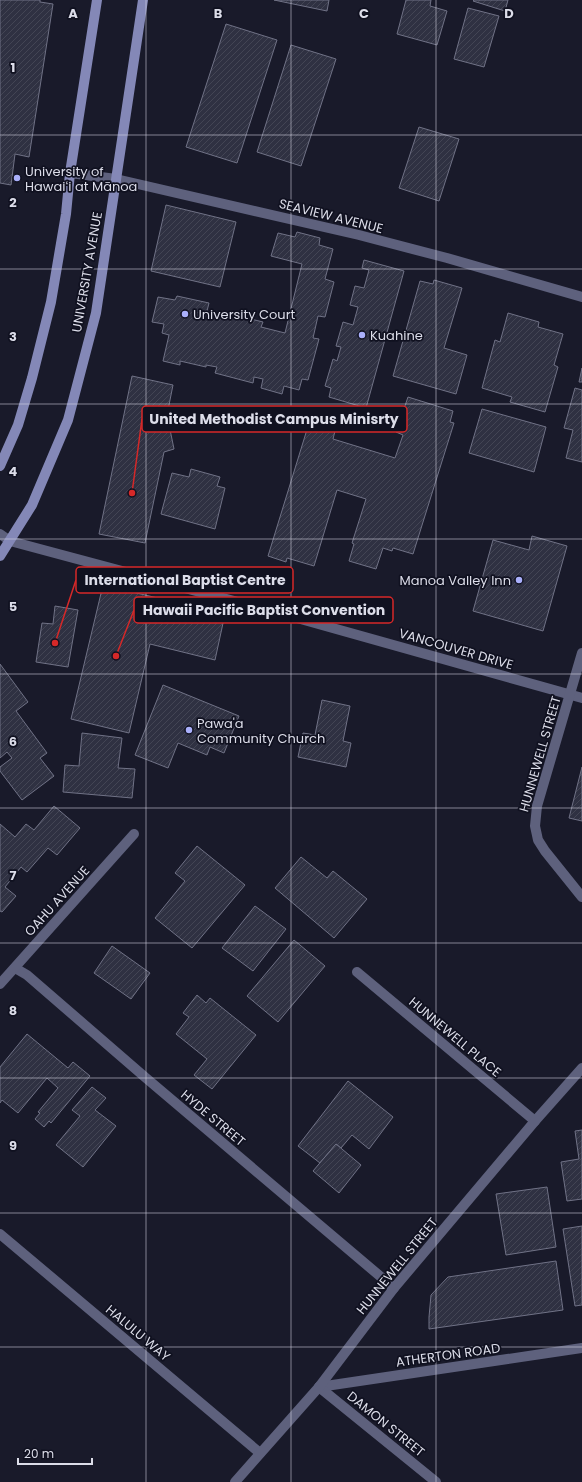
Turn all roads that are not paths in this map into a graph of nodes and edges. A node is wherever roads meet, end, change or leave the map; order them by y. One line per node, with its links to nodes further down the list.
1 (97, 0): 3 (main road)
2 (143, 0): 4 (main road, UNIVERSITY AVENUE)
3 (70, 173): 4 (street, SEAVIEW AVENUE); 6 (main road)
4 (116, 179): 5 (street, SEAVIEW AVENUE); 8 (main road, UNIVERSITY AVENUE)
5 (582, 297)
6 (0, 466)
7 (0, 534): 8 (street, VANCOUVER DRIVE)
8 (10, 541): 9 (main road, UNIVERSITY AVENUE); 11 (street, VANCOUVER DRIVE)
9 (0, 556)
10 (582, 653): 11 (street, HUNNEWELL STREET)
11 (570, 695): 12 (street, VANCOUVER DRIVE); 14 (street, HUNNEWELL STREET)
12 (582, 698)
13 (134, 834): 15 (street, OAHU AVENUE)
14 (582, 897)
15 (15, 968): 17 (street, OAHU AVENUE); 21 (street, HYDE STREET)
16 (357, 972): 19 (street, HUNNEWELL PLACE)
17 (0, 984)
18 (582, 1068): 19 (street, HUNNEWELL STREET)
19 (535, 1121): 21 (street, HUNNEWELL STREET)
20 (0, 1234): 24 (street, HALULU WAY)
21 (394, 1288): 23 (street, HUNNEWELL STREET)
22 (582, 1348): 23 (street, ATHERTON ROAD)
23 (319, 1387): 24 (street, HUNNEWELL STREET); 26 (street, DAMON STREET)
24 (260, 1453): 25 (street, HUNNEWELL STREET)
25 (235, 1482)
26 (436, 1482)

